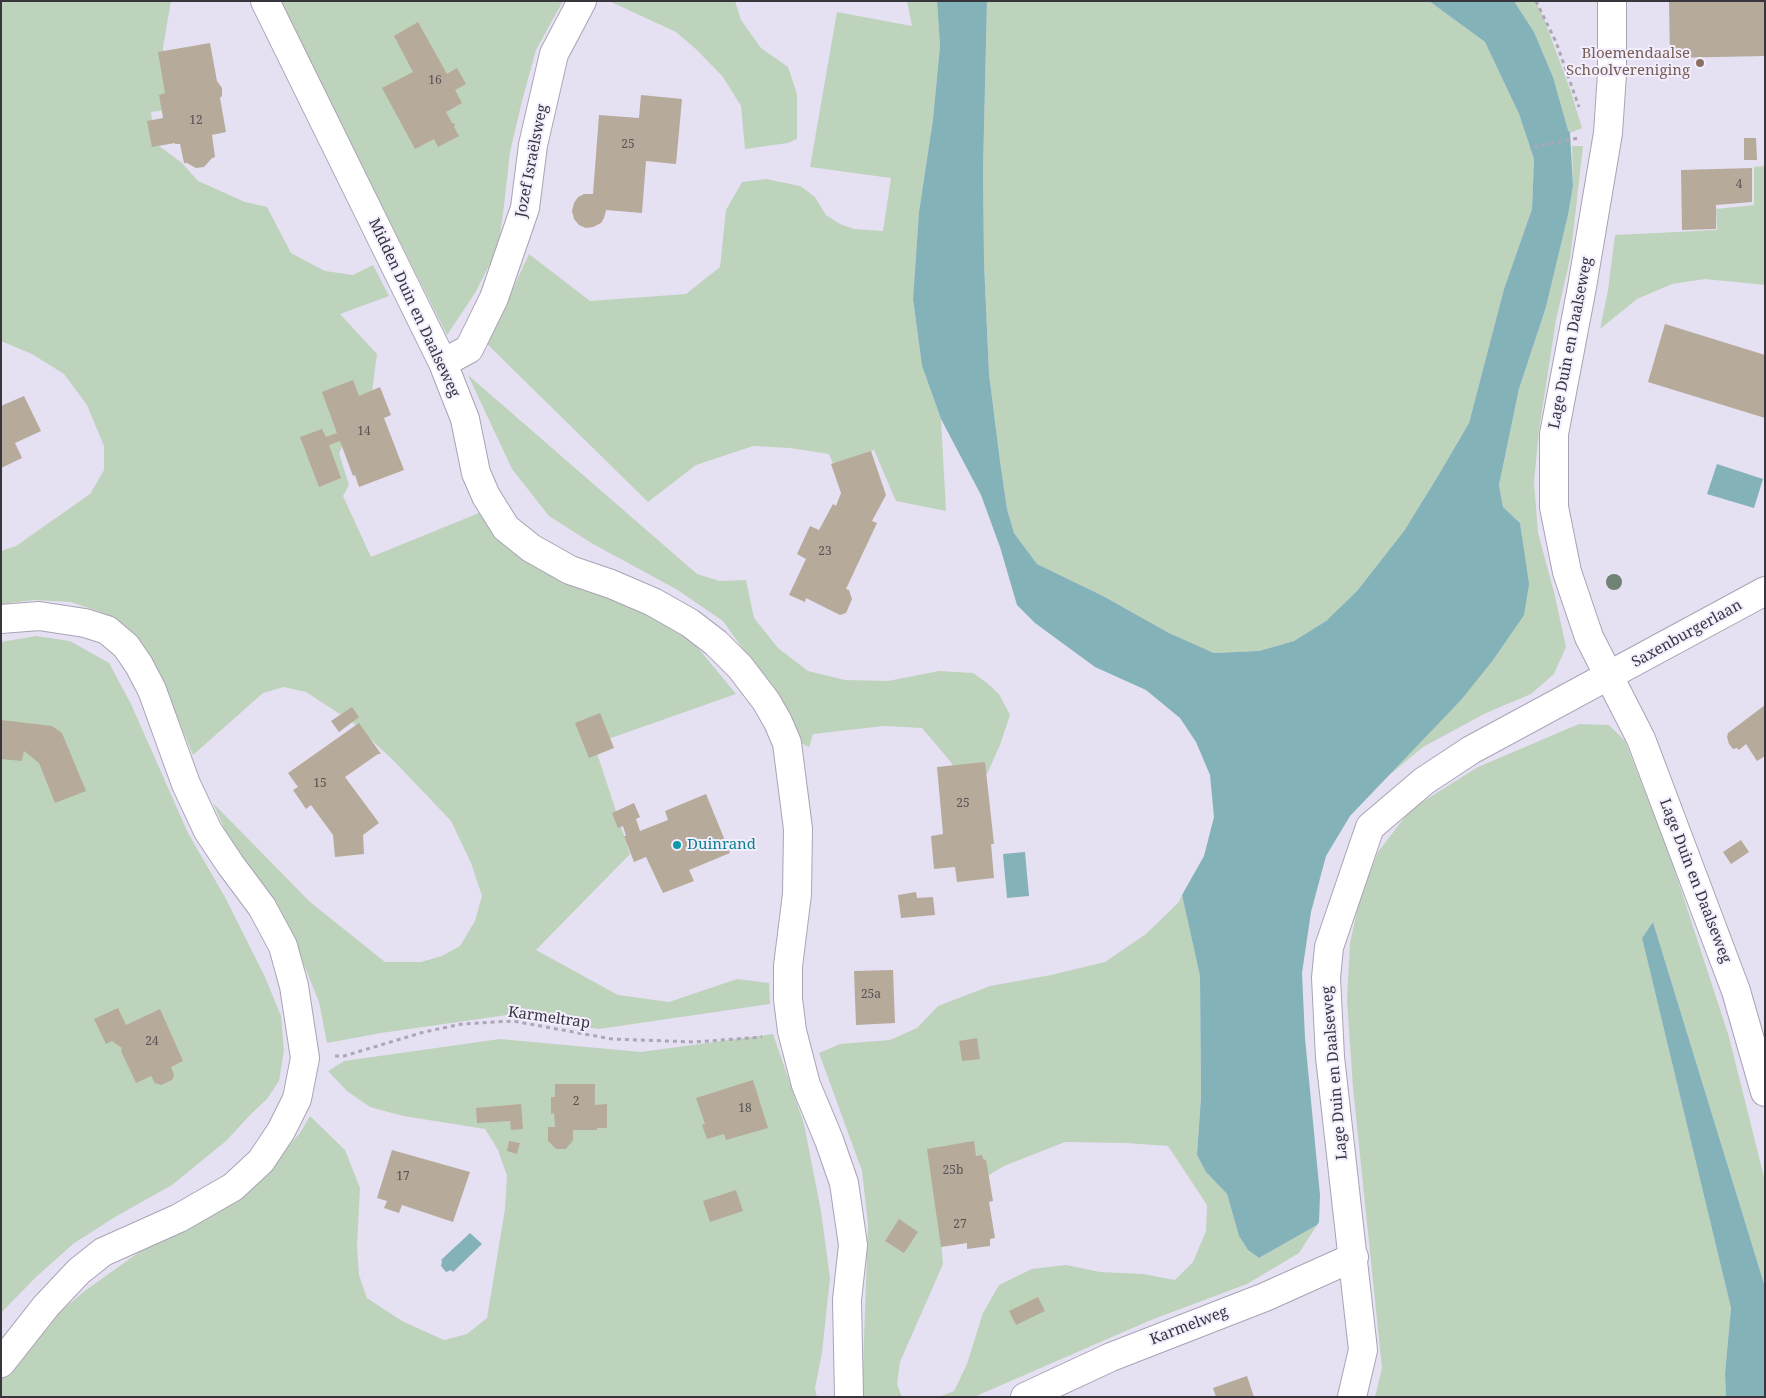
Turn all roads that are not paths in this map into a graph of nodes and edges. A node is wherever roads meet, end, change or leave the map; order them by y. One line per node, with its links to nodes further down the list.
1 (265, 1): 4 (street, Midden Duin en Daalseweg)
2 (582, 1): 4 (street, Jozef Israëlsweg)
3 (1612, 1): 7 (street, Lage Duin en Daalseweg)
4 (443, 363): 11 (street, Midden Duin en Daalseweg)
5 (1765, 591): 7 (street, Saxenburgerlaan)
6 (1, 619): 10 (street)
7 (1609, 677): 8 (street, Lage Duin en Daalseweg); 9 (street, Lage Duin en Daalseweg)
8 (1765, 1092)
9 (1354, 1258): 12 (street, Karmelweg); 13 (street, Lage Duin en Daalseweg)
10 (1, 1363)
11 (849, 1397)
12 (1025, 1397)
13 (1352, 1397)

